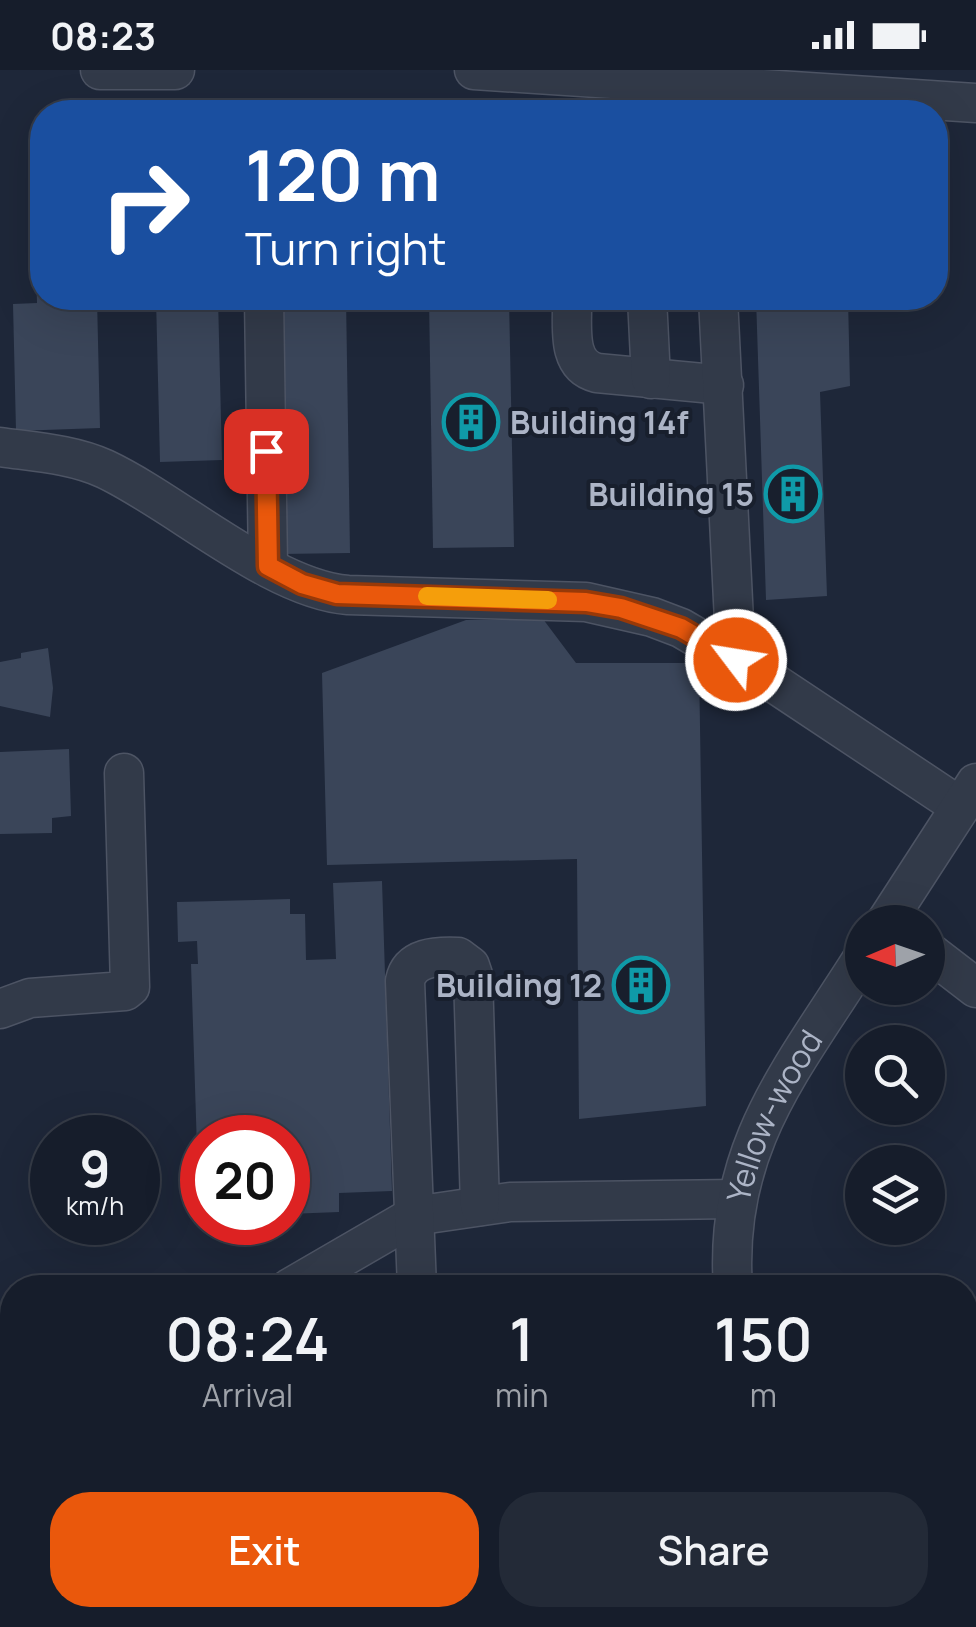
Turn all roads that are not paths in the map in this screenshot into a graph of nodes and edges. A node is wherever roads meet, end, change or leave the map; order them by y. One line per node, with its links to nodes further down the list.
1 (100, 70): 2 (street)
2 (175, 70)
3 (474, 70): 4 (street)
4 (597, 73): 5 (street)
5 (782, 80): 6 (street)
6 (976, 103)
7 (264, 310): 14 (street)
8 (572, 310): 11 (street)
9 (649, 310): 11 (street)
10 (719, 310): 12 (street)
11 (652, 379): 12 (street)
12 (724, 384): 15 (street)
13 (0, 447): 14 (street)
14 (268, 566): 15 (street)
15 (736, 660): 17 (street)
16 (124, 773): 22 (street)
17 (968, 794): 18 (street)
18 (898, 905)
19 (945, 965): 21 (street)
20 (845, 986): 23 (street, Yellow-wood)
21 (976, 988)
22 (0, 1009)
23 (736, 1199): 24 (street); 28 (street, Yellow-wood)
24 (480, 1206): 25 (street); 25 (street)
25 (414, 1216): 26 (street); 27 (street)
26 (312, 1275)
27 (416, 1275)
28 (733, 1275)

